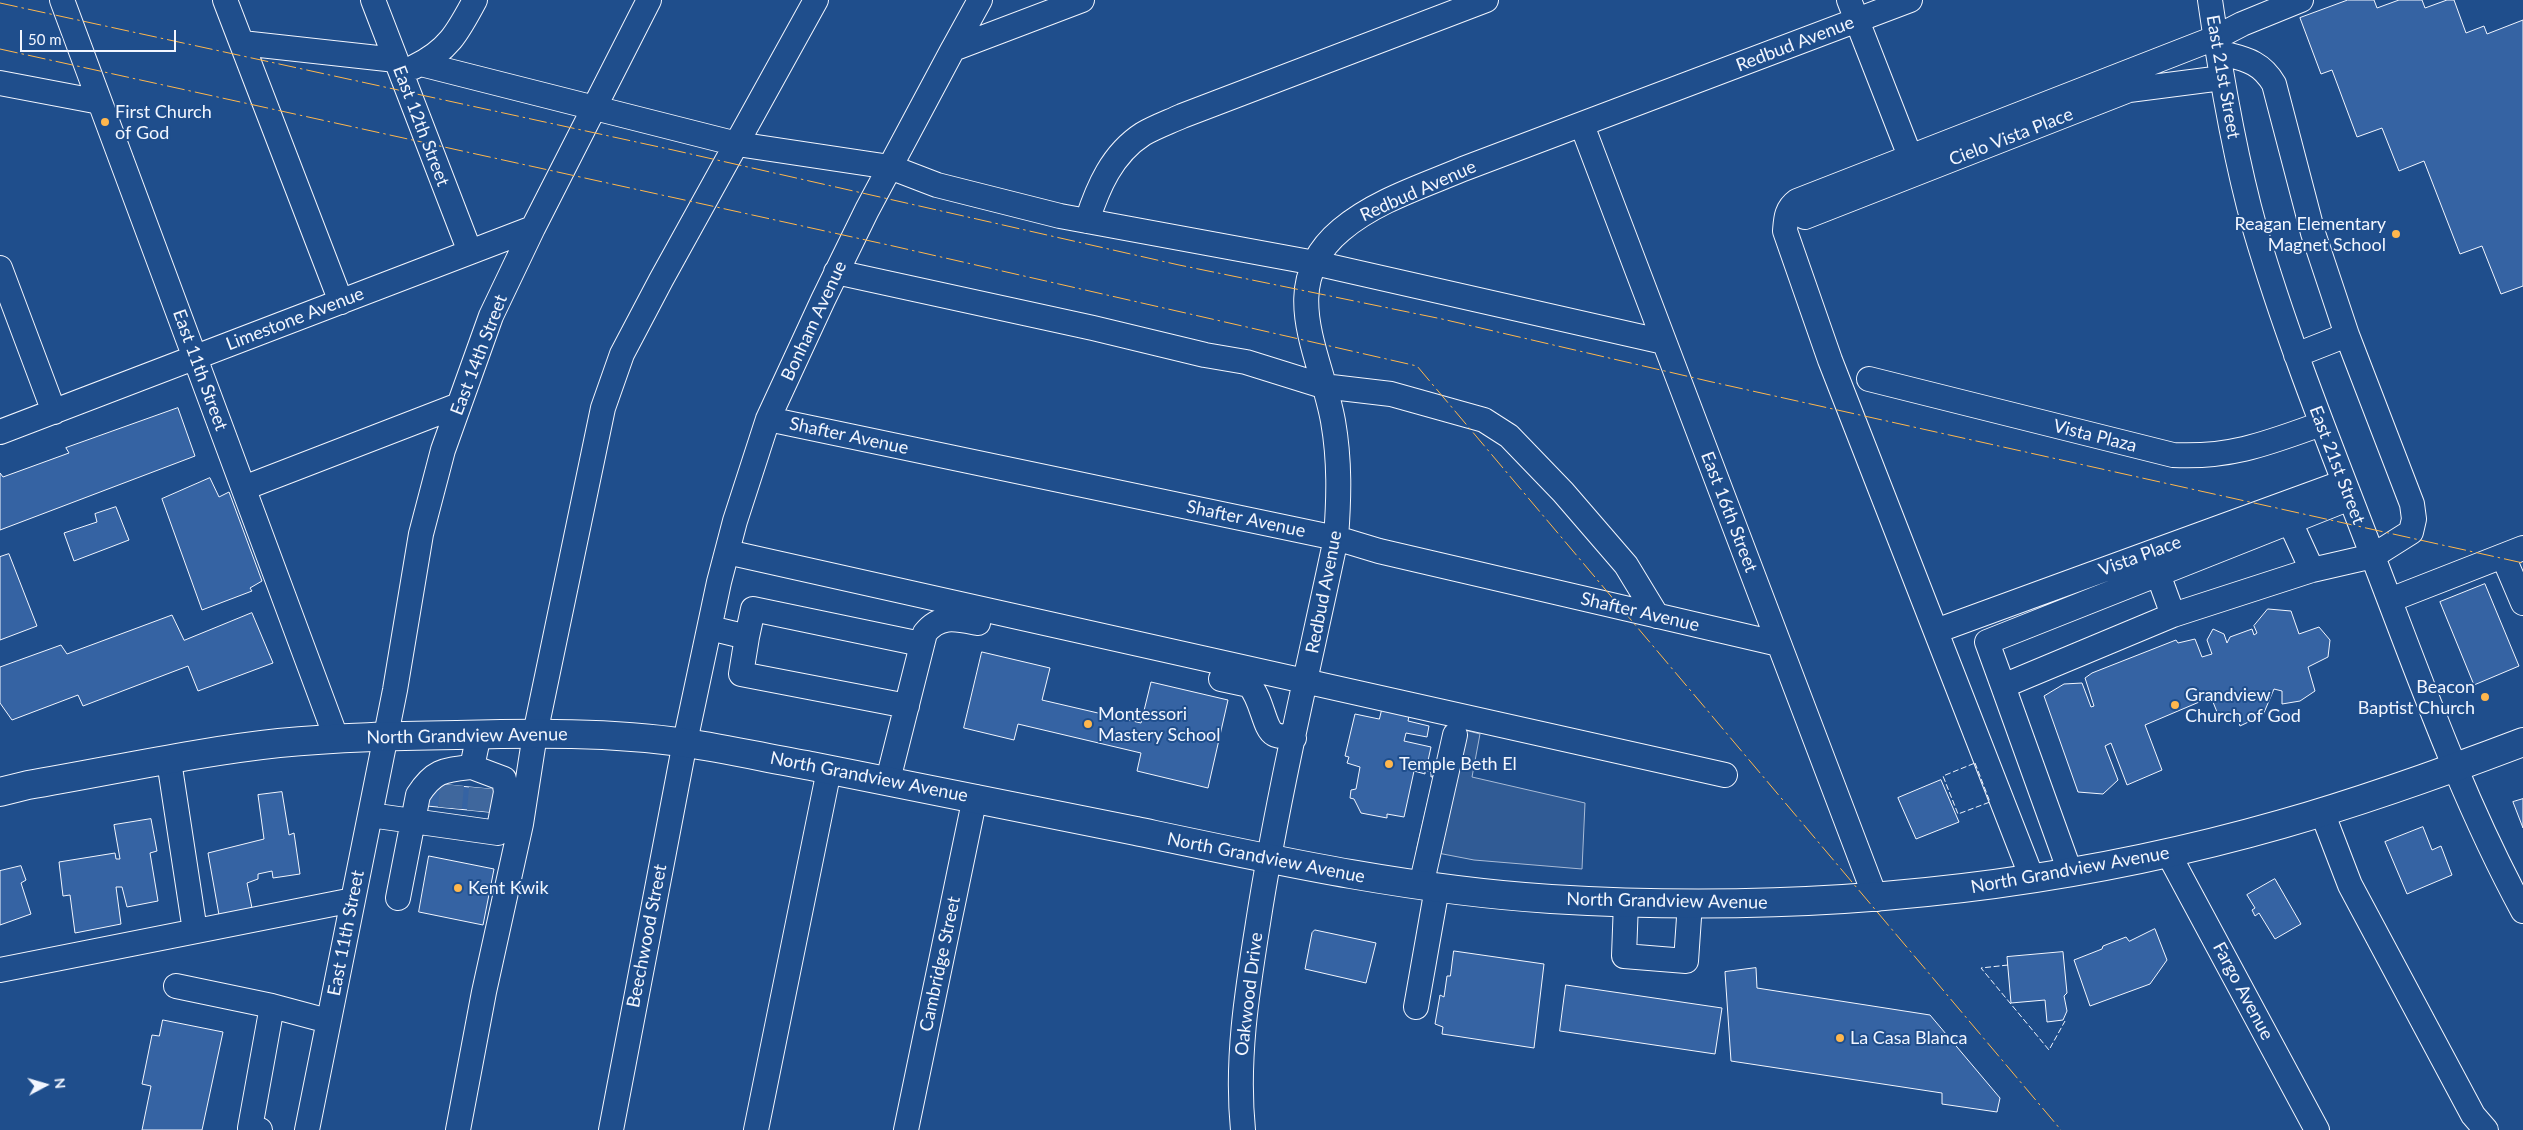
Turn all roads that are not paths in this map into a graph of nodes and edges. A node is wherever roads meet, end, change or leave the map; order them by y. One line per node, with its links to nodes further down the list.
1 (62, 0): 20 (street, East 11th Street)
2 (225, 0): 14 (street)
3 (373, 0): 17 (street, East 12th Street)
4 (475, 0): 17 (street)
5 (649, 0): 21 (street, East 14th Street)
6 (816, 0): 23 (street)
7 (980, 0): 16 (street, Bonham Avenue)
8 (1486, 0): 27 (street)
9 (1910, 0): 13 (street, Redbud Avenue)
10 (2210, 0): 15 (street, East 21st Street)
11 (2301, 0): 15 (street)
12 (1064, 2): 16 (street)
13 (1853, 10): 22 (street, Redbud Avenue); 24 (street)
14 (242, 43): 17 (street); 33 (street)
15 (2216, 45): 18 (street, East 21st Street); 34 (street); 59 (street)
16 (953, 49): 25 (street, Bonham Avenue)
17 (406, 65): 21 (street); 29 (street, East 12th Street)
18 (2222, 78): 26 (street, Cielo Vista Place); 36 (street, East 21st Street)
19 (0, 83): 20 (street)
20 (100, 102): 37 (street, East 11th Street)
21 (595, 107): 23 (street); 28 (street, East 14th Street)
22 (1582, 125): 30 (street, Redbud Avenue); 35 (street, East 16th Street)
23 (737, 144): 25 (street); 67 (street)
24 (1906, 146)
25 (890, 167): 27 (street); 32 (street, Bonham Avenue)
26 (1805, 217)
27 (1087, 221): 30 (street)
28 (533, 228): 29 (street, Limestone Avenue); 40 (street, East 14th Street)
29 (470, 252): 33 (street, Limestone Avenue)
30 (1315, 263): 35 (street); 39 (street, Redbud Avenue)
31 (0, 268): 41 (street)
32 (836, 272): 39 (street); 42 (street, Bonham Avenue)
33 (340, 302): 37 (street, Limestone Avenue)
34 (2347, 335): 36 (street); 51 (street)
35 (1664, 342): 62 (street, East 16th Street)
36 (2296, 356): 43 (street, East 21st Street)
37 (195, 357): 41 (street, Limestone Avenue); 45 (street, East 11th Street)
38 (1869, 379): 43 (street, Vista Plaza)
39 (1323, 386): 48 (street, Redbud Avenue); 57 (street)
40 (459, 405): 45 (street); 69 (street, East 14th Street)
41 (54, 412): 44 (street, Limestone Avenue)
42 (768, 419): 48 (street, Shafter Avenue); 49 (street, Bonham Avenue)
43 (2321, 424): 46 (street, East 21st Street)
44 (0, 432)
45 (244, 488): 71 (street, East 11th Street)
46 (2347, 490): 47 (street); 51 (street, East 21st Street); 59 (street, Vista Place)
47 (2290, 522): 52 (street); 53 (street)
48 (1336, 538): 57 (street, Shafter Avenue); 63 (street, Redbud Avenue)
49 (727, 552): 58 (street, Bonham Avenue); 63 (street)
50 (2513, 552): 54 (street); 55 (street)
51 (2373, 556): 52 (street); 54 (street, East 21st Street)
52 (2312, 570): 56 (street)
53 (2158, 574): 56 (street); 64 (street)
54 (2390, 600): 75 (street, East 21st Street)
55 (2523, 603)
56 (2173, 615): 64 (street)
57 (1657, 616): 62 (street, Shafter Avenue)
58 (710, 628): 60 (street); 72 (street, Bonham Avenue)
59 (1936, 631): 88 (street)
60 (747, 637): 61 (street); 65 (street)
61 (921, 644): 65 (street); 70 (street)
62 (1779, 644): 91 (street, East 16th Street)
63 (1305, 682): 70 (street, Redbud Avenue); 77 (street)
64 (2003, 686): 87 (street)
65 (907, 706): 78 (street)
66 (479, 734): 67 (main road, North Grandview Avenue); 69 (main road, North Grandview Avenue); 80 (street)
67 (535, 734): 72 (main road, North Grandview Avenue); 104 (street)
68 (1455, 735): 89 (street)
69 (386, 736): 71 (main road, North Grandview Avenue); 83 (street, East 11th Street)
70 (1294, 738): 86 (street, Redbud Avenue)
71 (337, 740): 74 (main road, North Grandview Avenue)
72 (685, 742): 76 (main road, North Grandview Avenue); 105 (street, Beechwood Street)
73 (2523, 742): 75 (main road, North Grandview Avenue)
74 (169, 761): 79 (main road, North Grandview Avenue); 96 (street)
75 (2455, 768): 82 (main road, North Grandview Avenue); 95 (street, East 21st Street)
76 (829, 770): 78 (main road, North Grandview Avenue); 106 (street)
77 (1725, 775)
78 (888, 780): 81 (main road, North Grandview Avenue)
79 (0, 792)
80 (467, 795): 84 (street); 84 (street)
81 (975, 798): 86 (main road, North Grandview Avenue); 107 (street, Cambridge Street)
82 (2322, 812): 85 (main road, North Grandview Avenue); 110 (street)
83 (370, 815): 84 (street); 92 (street, East 11th Street)
84 (414, 821): 90 (street)
85 (2168, 853): 87 (main road, North Grandview Avenue); 109 (street, Fargo Avenue)
86 (1268, 859): 89 (main road, North Grandview Avenue); 108 (street, Oakwood Drive)
87 (2070, 872): 88 (main road, North Grandview Avenue)
88 (2032, 878): 91 (main road, North Grandview Avenue)
89 (1429, 887): 93 (main road, North Grandview Avenue); 100 (street)
90 (398, 898)
91 (1876, 898): 94 (main road, North Grandview Avenue)
92 (353, 900): 96 (street); 101 (street, East 11th Street)
93 (1626, 902): 94 (main road, North Grandview Avenue); 94 (street)
94 (1690, 903)
95 (2523, 911)
96 (196, 931): 97 (street)
97 (0, 970)
98 (176, 986): 99 (street)
99 (272, 1006): 101 (street); 102 (street)
100 (1416, 1006)
101 (328, 1021): 103 (street, East 11th Street)
102 (260, 1130)
103 (307, 1130)
104 (458, 1130)
105 (610, 1130)
106 (756, 1130)
107 (906, 1130)
108 (1243, 1130)
109 (2317, 1130)
110 (2486, 1130)

